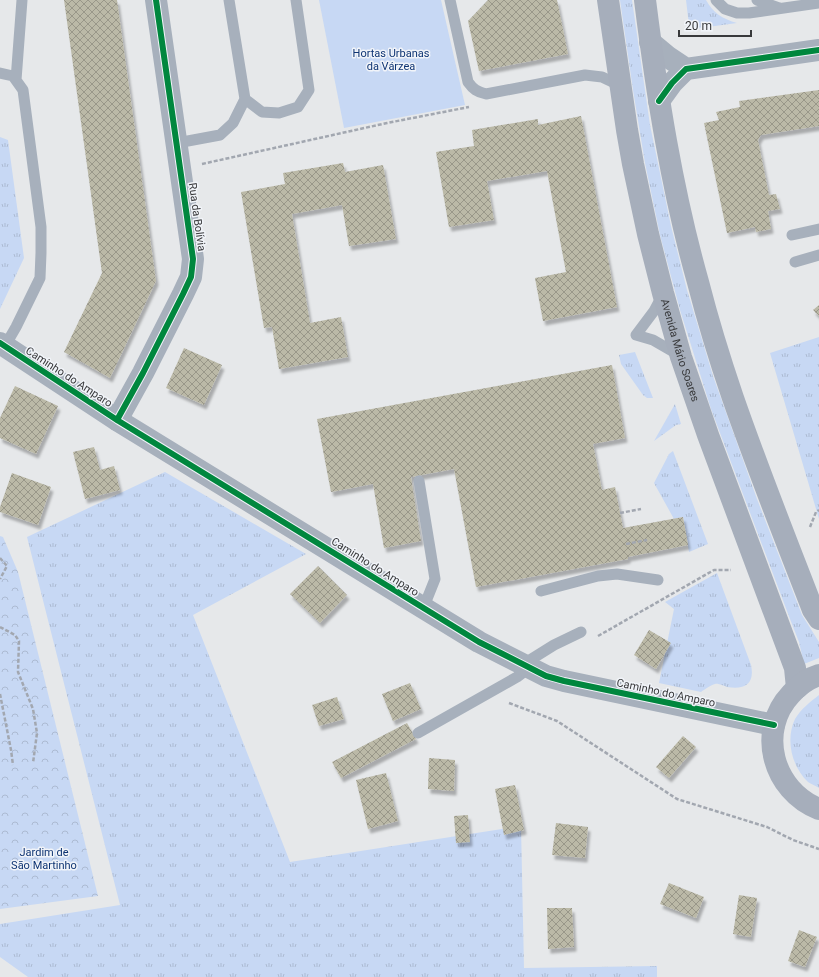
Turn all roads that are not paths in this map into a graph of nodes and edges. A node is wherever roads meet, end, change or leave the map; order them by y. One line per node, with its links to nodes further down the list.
1 (22, 0): 16 (lane)
2 (156, 0): 20 (street, Rua da Bolívia)
3 (229, 0): 18 (lane)
4 (296, 0): 18 (lane)
5 (450, 0): 17 (lane)
6 (608, 0): 17 (main road, Avenida Mário Soares)
7 (645, 0): 12 (main road)
8 (716, 0): 11 (lane)
9 (757, 0): 11 (lane)
10 (819, 3): 11 (lane)
11 (782, 8)
12 (650, 42): 14 (street); 19 (main road)
13 (819, 50): 14 (street)
14 (686, 69): 19 (street)
15 (0, 73): 16 (lane)
16 (16, 80): 26 (lane)
17 (621, 86): 25 (main road, Avenida Mário Soares)
18 (245, 99): 20 (lane)
19 (659, 101): 33 (main road)
20 (177, 142): 28 (street, Rua da Bolívia)
21 (819, 229): 22 (lane)
22 (792, 235)
23 (819, 255): 24 (lane)
24 (795, 262)
25 (663, 293): 27 (main road, Avenida Mário Soares); 27 (lane)
26 (2, 345): 28 (street, Caminho do Amparo)
27 (681, 357): 37 (main road, Avenida Mário Soares)
28 (117, 420): 32 (street, Caminho do Amparo)
29 (419, 482): 32 (lane)
30 (658, 580): 31 (lane)
31 (541, 591)
32 (423, 609): 35 (street, Caminho do Amparo)
33 (819, 619)
34 (581, 632): 35 (lane)
35 (525, 666): 38 (street, Caminho do Amparo); 39 (lane)
36 (819, 675): 37 (main road)
37 (797, 688): 38 (main road)
38 (774, 725): 40 (main road)
39 (418, 733)
40 (819, 809)

